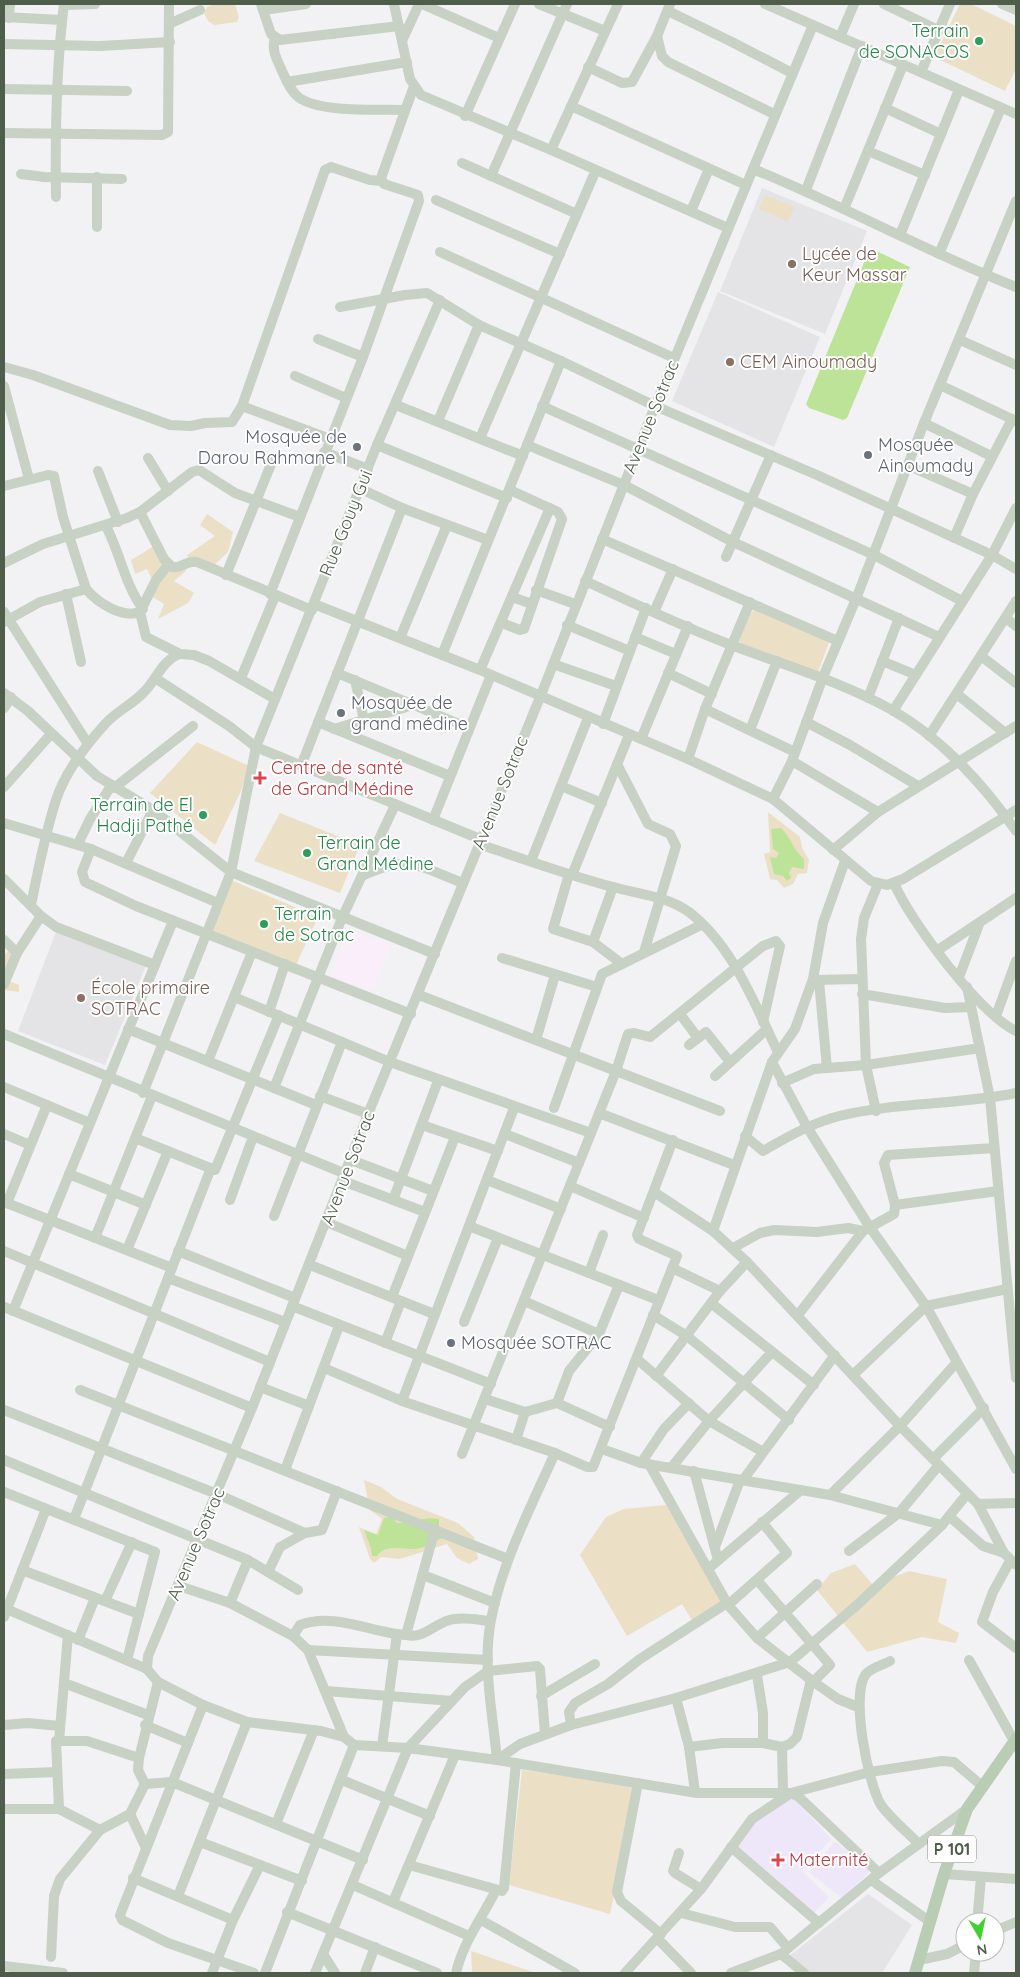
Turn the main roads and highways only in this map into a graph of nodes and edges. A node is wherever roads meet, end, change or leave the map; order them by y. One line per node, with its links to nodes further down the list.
1 (1015, 1740): 2 (main road, P 101)
2 (915, 1973)

